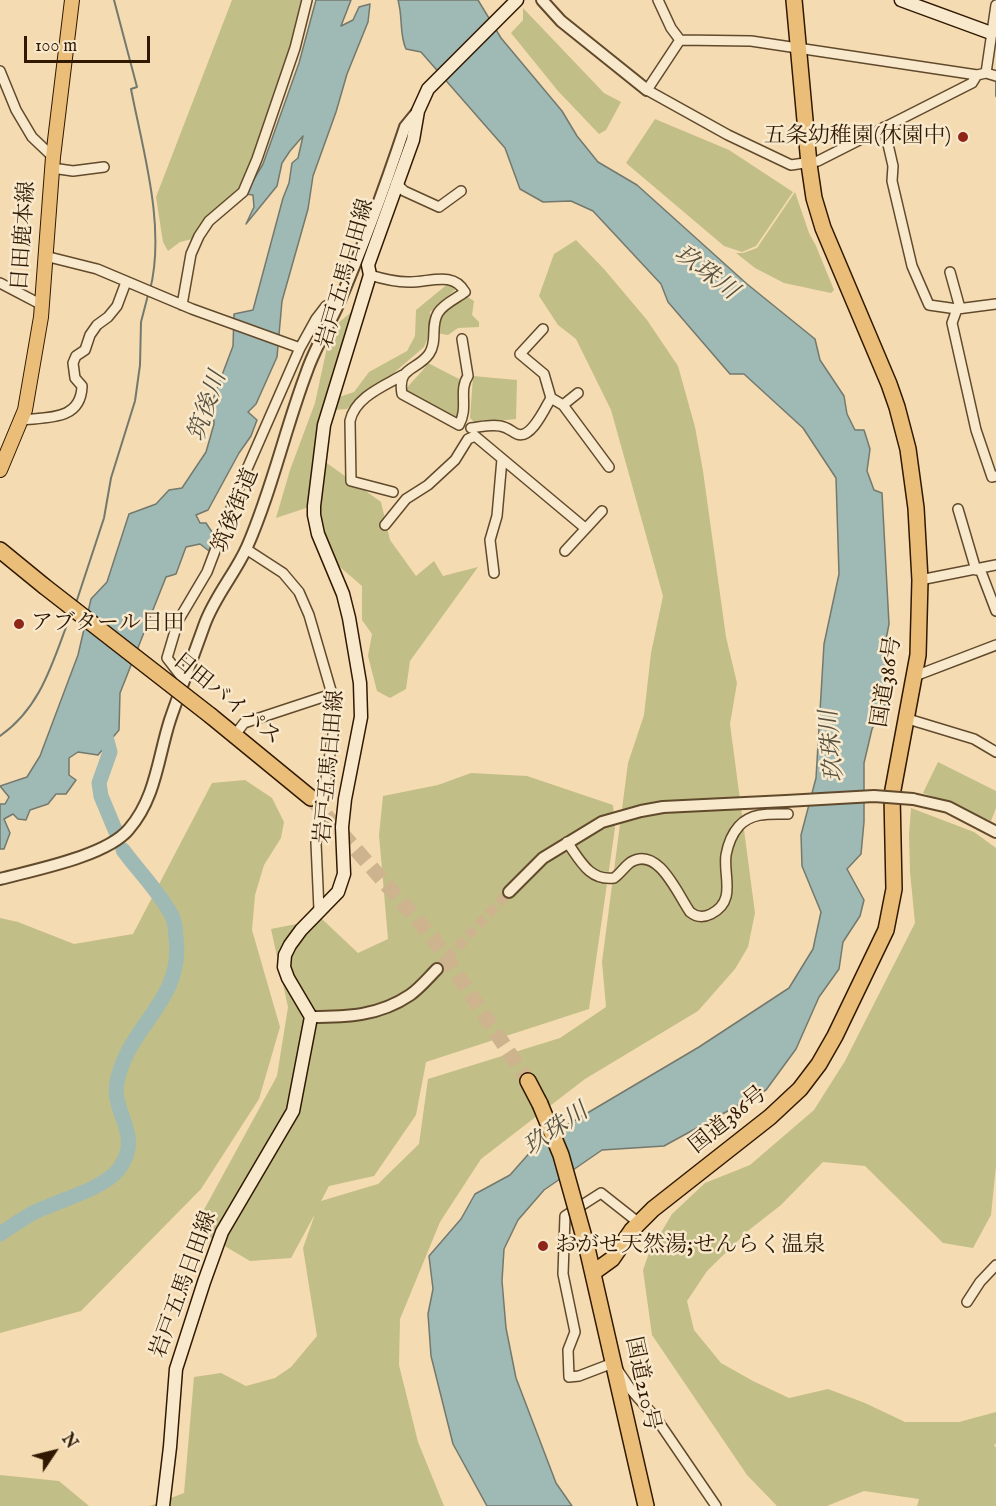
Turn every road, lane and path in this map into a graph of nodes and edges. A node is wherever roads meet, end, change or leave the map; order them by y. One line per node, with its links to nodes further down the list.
1 (72, 0): 19 (main road, 日田鹿本線)
2 (307, 0): 32 (street)
3 (517, 0): 17 (main road, 岩戸五馬日田線)
4 (542, 0): 16 (street)
5 (658, 0): 11 (street)
6 (794, 0): 12 (highway, 国道386号)
7 (993, 0): 9 (street)
8 (906, 1): 10 (main road)
9 (996, 5): 10 (street)
10 (991, 33): 14 (street)
11 (680, 40): 12 (street); 16 (street)
12 (798, 48): 14 (street); 20 (highway, 国道386号)
13 (0, 71): 19 (street)
14 (981, 74): 15 (street); 18 (street)
15 (996, 76)
16 (647, 90): 20 (street)
17 (418, 111): 22 (main road, 岩戸五馬日田線); 29 (street, 筑後街道)
18 (884, 127): 20 (street); 33 (street)
19 (52, 162): 21 (street); 24 (main road, 日田鹿本線)
20 (809, 164): 59 (highway, 国道386号)
21 (104, 167)
22 (396, 183): 23 (street); 26 (main road, 岩戸五馬日田線)
23 (461, 191)
24 (45, 256): 27 (street); 31 (main road, 日田鹿本線)
25 (950, 273): 33 (street)
26 (370, 275): 37 (street); 74 (main road, 岩戸五馬日田線)
27 (126, 282): 32 (street); 42 (street)
28 (0, 283): 31 (street)
29 (341, 298): 36 (street); 53 (street, 筑後街道)
30 (996, 304): 33 (street)
31 (42, 305): 42 (main road, 日田鹿本線)
32 (187, 307): 36 (street)
33 (958, 309): 47 (street)
34 (543, 328): 39 (street)
35 (462, 339): 41 (street)
36 (300, 348): 63 (street)
37 (403, 375): 41 (street); 48 (street)
38 (579, 393): 40 (street)
39 (550, 398): 40 (street); 43 (street)
40 (563, 405): 45 (street)
41 (462, 419): 43 (street)
42 (21, 420): 46 (main road, 日田鹿本線)
43 (473, 432): 44 (street); 51 (street)
44 (502, 459): 52 (street); 58 (street)
45 (609, 467)
46 (0, 470)
47 (996, 476)
48 (393, 492)
49 (958, 509): 57 (street)
50 (602, 512): 52 (street)
51 (385, 525)
52 (585, 528): 55 (street)
53 (246, 549): 63 (street, 筑後街道); 64 (street)
54 (0, 550): 66 (highway, 日田バイパス, bridge)
55 (565, 551)
56 (996, 565): 57 (street)
57 (978, 569): 59 (street); 60 (street)
58 (494, 573)
59 (920, 580): 62 (highway, 国道386号)
60 (996, 611)
61 (996, 645): 62 (street)
62 (915, 676): 65 (highway, 国道386号)
63 (184, 680): 72 (street, 筑後街道)
64 (332, 694): 66 (street); 74 (street)
65 (908, 719): 67 (street); 78 (highway, 国道386号)
66 (235, 735): 68 (highway, 日田バイパス)
67 (996, 752)
68 (311, 798)
69 (788, 813): 71 (street)
70 (996, 832): 71 (street, bridge)
71 (567, 842): 73 (street)
72 (0, 879)
73 (509, 892)
74 (319, 910): 76 (main road, 岩戸五馬日田線)
75 (437, 969): 76 (street)
76 (311, 1017): 83 (main road, 岩戸五馬日田線)
77 (528, 1081): 80 (highway, bridge)
78 (639, 1223): 80 (highway, 国道386号); 82 (street)
79 (996, 1265): 81 (street)
80 (594, 1272): 82 (highway, 国道210号)
81 (967, 1302)
82 (614, 1363): 84 (highway, 国道210号); 85 (street)
83 (163, 1506)
84 (646, 1506)
85 (716, 1506)

